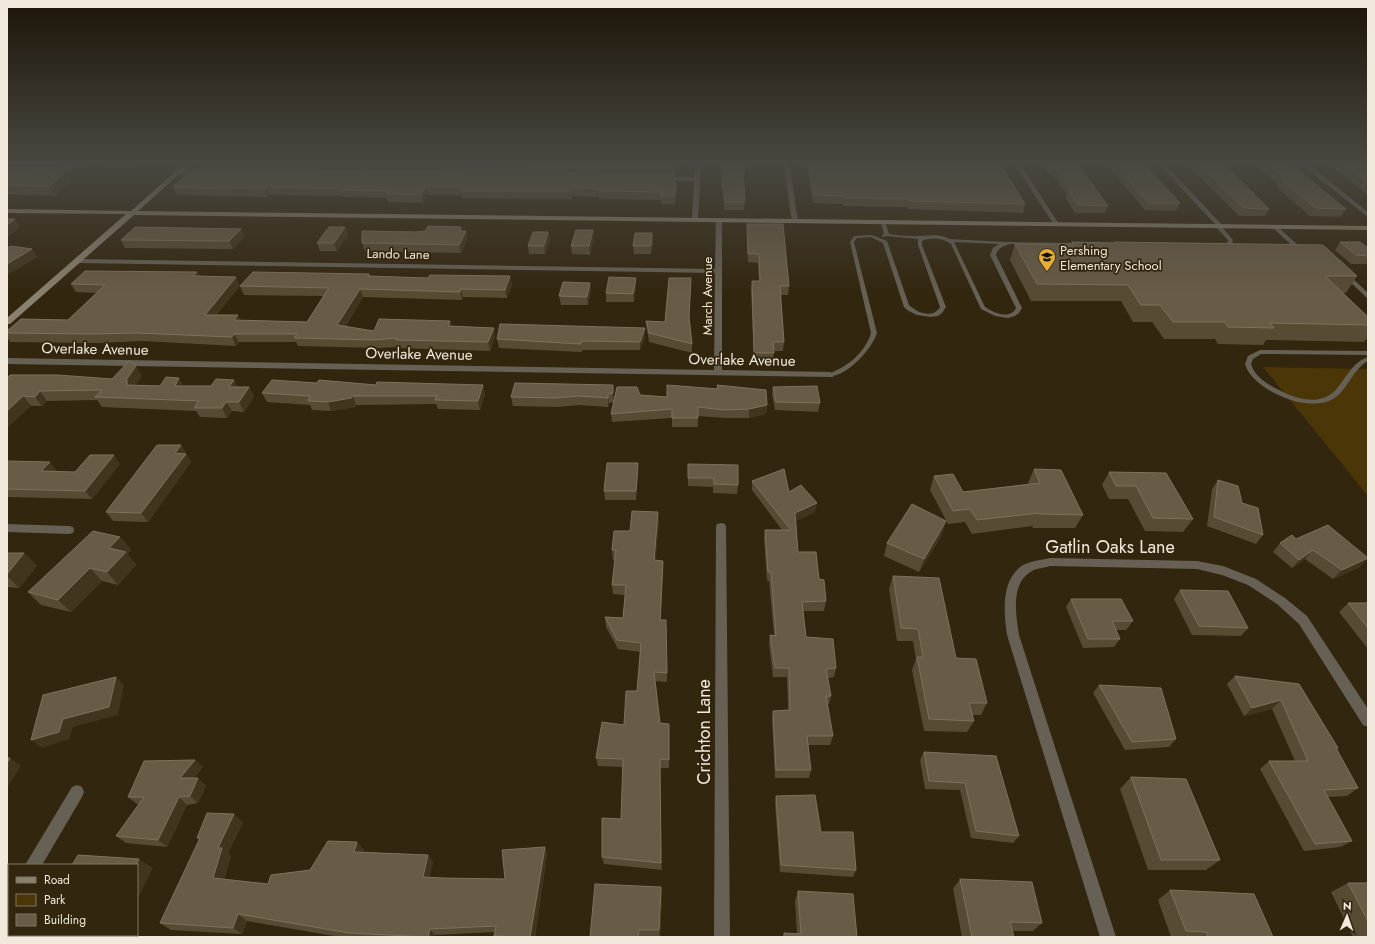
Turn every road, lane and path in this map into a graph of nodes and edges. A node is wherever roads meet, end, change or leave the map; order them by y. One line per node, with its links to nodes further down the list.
1 (139, 206): 8 (street)
2 (696, 206): 10 (street)
3 (793, 206): 12 (street)
4 (1044, 206): 14 (street)
5 (1200, 206): 15 (street)
6 (1357, 206): 9 (street)
7 (7, 211): 8 (street)
8 (132, 212): 10 (street); 26 (street)
9 (1368, 215)
10 (695, 220): 11 (street)
11 (719, 220): 12 (street); 27 (street, March Avenue)
12 (795, 221): 13 (street)
13 (883, 222): 14 (street); 18 (lane)
14 (1056, 224): 15 (street)
15 (1220, 227): 16 (street); 24 (lane)
16 (1275, 227): 17 (street); 25 (lane)
17 (1368, 228)
18 (887, 235): 19 (lane); 20 (lane)
19 (925, 238): 20 (lane); 21 (lane)
20 (881, 239): 35 (lane)
21 (948, 240): 22 (lane); 22 (lane)
22 (1010, 243): 23 (lane)
23 (1082, 244)
24 (1216, 246)
25 (1303, 252)
26 (77, 261): 27 (street, Lando Lane); 30 (street)
27 (719, 271): 34 (street, March Avenue)
28 (1342, 272): 29 (lane)
29 (1368, 296)
30 (7, 322)
31 (1368, 353): 32 (lane)
32 (1368, 360)
33 (7, 361): 34 (street, Overlake Avenue)
34 (718, 373): 35 (street, Overlake Avenue)
35 (830, 375)
36 (721, 527): 42 (street, Crichton Lane)
37 (7, 528): 38 (street)
38 (69, 530)
39 (1368, 721): 43 (street, Gatlin Oaks Lane)
40 (77, 792): 41 (street)
41 (34, 864)
42 (722, 937)
43 (1108, 937)

